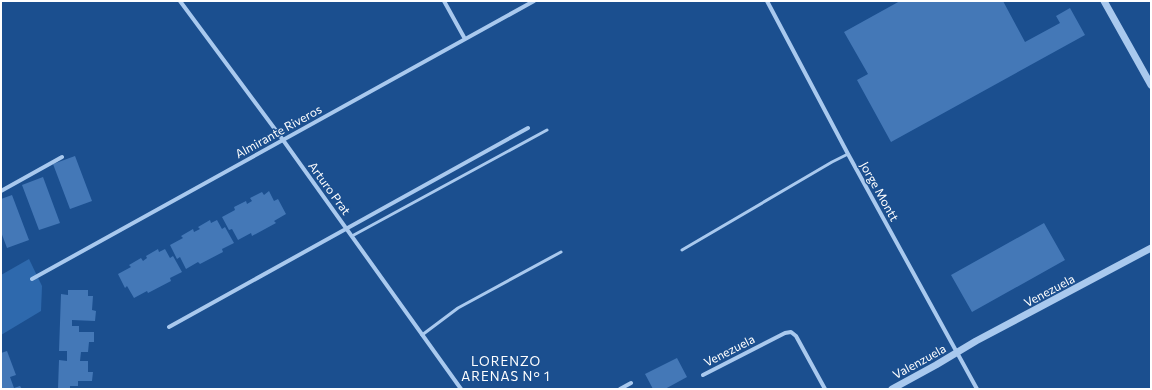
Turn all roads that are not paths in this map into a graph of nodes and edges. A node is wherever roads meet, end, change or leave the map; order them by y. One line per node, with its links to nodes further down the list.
1 (180, 1): 10 (street, Arturo Prat)
2 (444, 1): 6 (street)
3 (534, 1): 6 (street, Almirante Riveros)
4 (767, 1): 11 (street, Jorge Montt)
5 (1104, 1): 7 (street)
6 (465, 39): 10 (street, Almirante Riveros)
7 (1151, 86)
8 (528, 128): 14 (street)
9 (547, 130): 15 (lane)
10 (283, 140): 14 (street, Arturo Prat); 19 (street, Almirante Riveros)
11 (848, 154): 17 (lane); 22 (street, Jorge Montt)
12 (62, 157): 13 (street)
13 (1, 191)
14 (346, 228): 15 (street, Arturo Prat); 20 (street)
15 (352, 236): 21 (street, Arturo Prat)
16 (1151, 248): 22 (street, Venezuela)
17 (682, 250)
18 (561, 252): 21 (lane)
19 (32, 279)
20 (169, 327)
21 (422, 334): 25 (street, Arturo Prat)
22 (957, 352): 28 (street, Valenzuela); 29 (street, Jorge Montt)
23 (703, 375): 27 (street, Venezuela)
24 (631, 382): 26 (street)
25 (461, 389)
26 (620, 389)
27 (825, 389)
28 (892, 389)
29 (977, 389)

